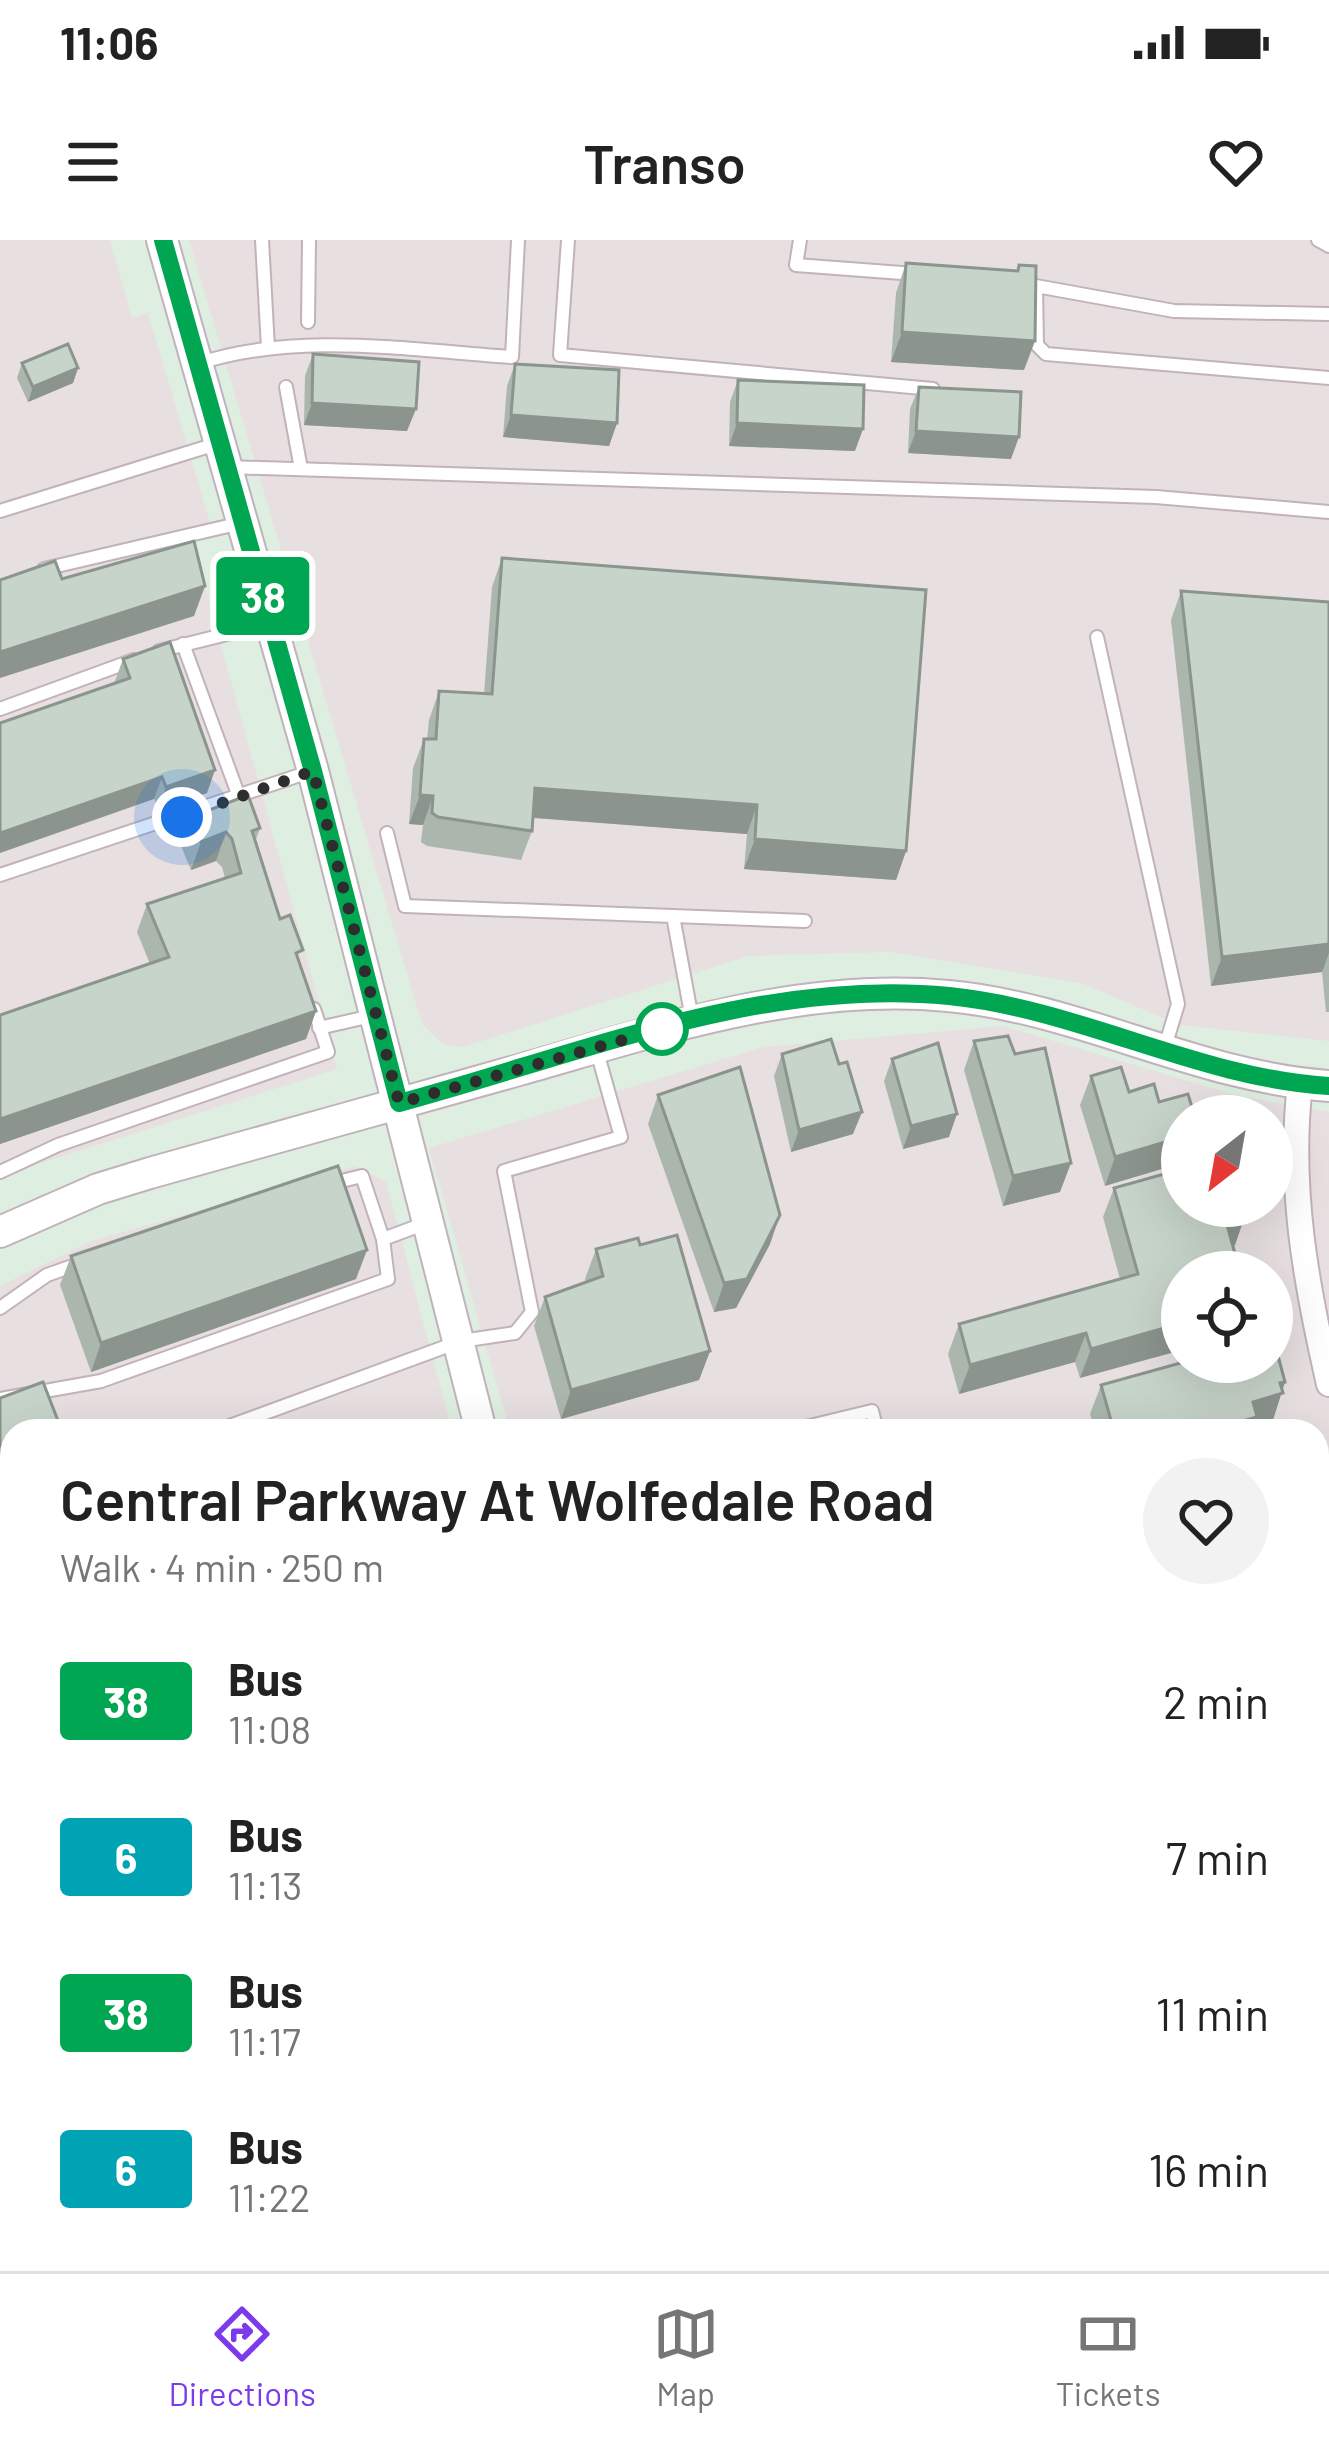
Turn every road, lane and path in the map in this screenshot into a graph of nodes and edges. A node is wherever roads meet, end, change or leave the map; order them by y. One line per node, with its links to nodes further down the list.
1 (162, 240): 15 (street)
2 (262, 240): 14 (lane)
3 (310, 240): 13 (lane)
4 (518, 240): 14 (lane)
5 (568, 240): 18 (lane)
6 (800, 240): 9 (lane)
7 (1318, 240): 8 (lane)
8 (1329, 246)
9 (942, 277)
10 (1012, 284): 11 (lane)
11 (1036, 286): 12 (lane); 16 (lane)
12 (1329, 314)
13 (308, 322)
14 (268, 348): 15 (lane)
15 (196, 364): 19 (street)
16 (1329, 378)
17 (286, 387): 20 (lane)
18 (949, 391)
19 (222, 455): 20 (lane); 21 (lane); 23 (street)
20 (301, 469): 22 (lane)
21 (0, 512)
22 (1329, 512)
23 (242, 523): 24 (lane); 25 (street)
24 (20, 576)
25 (270, 623): 27 (lane); 29 (street)
26 (1097, 637): 40 (lane)
27 (183, 644): 28 (lane); 30 (lane)
28 (0, 709)
29 (313, 771): 30 (lane); 36 (street)
30 (238, 794): 32 (lane)
31 (387, 833): 33 (lane)
32 (0, 875)
33 (673, 916): 34 (lane); 37 (lane)
34 (805, 921)
35 (314, 1009): 38 (lane)
36 (376, 1015): 38 (lane); 42 (street)
37 (692, 1020): 39 (street); 40 (street)
38 (319, 1028): 43 (lane)
39 (596, 1048): 42 (street); 50 (lane)
40 (1163, 1051): 41 (street)
41 (1314, 1085): 51 (street)
42 (399, 1103): 45 (street); 46 (street)
43 (0, 1172)
44 (306, 1189): 47 (lane)
45 (430, 1222): 47 (lane); 50 (street)
46 (0, 1232)
47 (383, 1239): 52 (lane)
48 (91, 1260): 49 (lane)
49 (0, 1308)
50 (460, 1342): 53 (lane); 54 (street)
51 (1329, 1384)
52 (0, 1399)
53 (249, 1419)
54 (478, 1419)
55 (839, 1419): 56 (lane)
56 (874, 1419)

